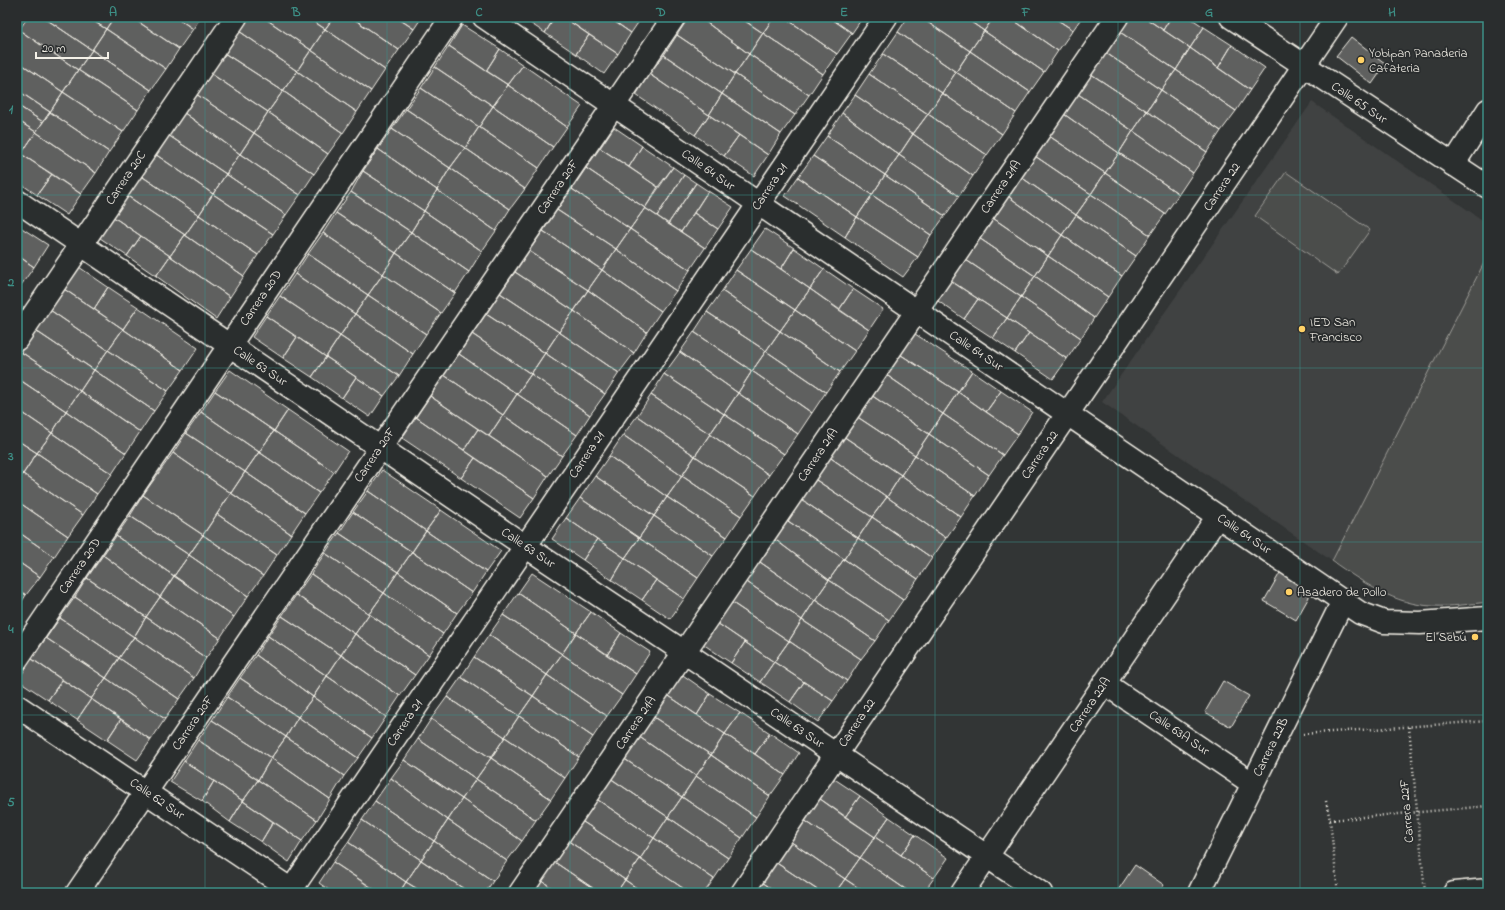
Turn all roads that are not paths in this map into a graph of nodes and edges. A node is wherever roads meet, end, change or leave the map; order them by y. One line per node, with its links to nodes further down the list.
1 (236, 17): 16 (street, Carrera 20C)
2 (452, 17): 19 (street, Carrera 20D)
3 (484, 17): 10 (street, Calle 64 Sur)
4 (674, 17): 10 (street, Carrera 20F)
5 (886, 17): 15 (street, Carrera 21)
6 (1116, 17): 17 (street, Carrera 21A)
7 (1231, 17): 9 (street, Calle 65 Sur)
8 (1337, 17): 9 (street, Carrera 22)
9 (1304, 66): 12 (street, Calle 65 Sur); 20 (street, Carrera 22)
10 (614, 105): 15 (street, Calle 64 Sur); 21 (street, Carrera 20F)
11 (1488, 110): 12 (street)
12 (1452, 165): 13 (street, Calle 65 Sur)
13 (1488, 188)
14 (17, 201): 16 (street, Calle 63 Sur)
15 (758, 204): 17 (street, Calle 64 Sur); 23 (street, Carrera 21)
16 (81, 244): 18 (street, Carrera 20C); 19 (street, Calle 63 Sur)
17 (916, 311): 20 (street, Calle 64 Sur); 26 (street, Carrera 21A)
18 (17, 339)
19 (230, 345): 21 (street, Calle 63 Sur); 27 (street, Carrera 20D)
20 (1068, 414): 22 (street, Calle 64 Sur); 30 (street, Carrera 22)
21 (380, 447): 23 (street, Calle 63 Sur); 32 (street, Carrera 20F)
22 (1218, 516): 24 (street, Calle 64 Sur); 28 (street, Carrera 22A)
23 (525, 546): 26 (street, Calle 63 Sur); 35 (street, Carrera 21)
24 (1343, 601): 25 (street, Calle 64 Sur); 31 (street, Carrera 22B)
25 (1488, 618)
26 (684, 652): 30 (street, Calle 63 Sur); 37 (street, Carrera 21A)
27 (17, 659)
28 (1104, 684): 31 (street, Calle 63A Sur); 33 (street, Carrera 22A)
29 (17, 706): 32 (street, Calle 62 Sur)
30 (836, 754): 33 (street, Calle 63 Sur); 38 (street, Carrera 22)
31 (1253, 784): 41 (street, Carrera 22B)
32 (146, 792): 35 (street, Calle 62 Sur); 36 (street, Carrera 20F)
33 (987, 856): 39 (street, Carrera 22A); 40 (street, Calle 63 Sur)
34 (1488, 890): 42 (street)
35 (292, 892)
36 (77, 893)
37 (520, 893)
38 (742, 893)
39 (962, 893)
40 (1041, 893)
41 (1199, 893)
42 (1454, 893)

